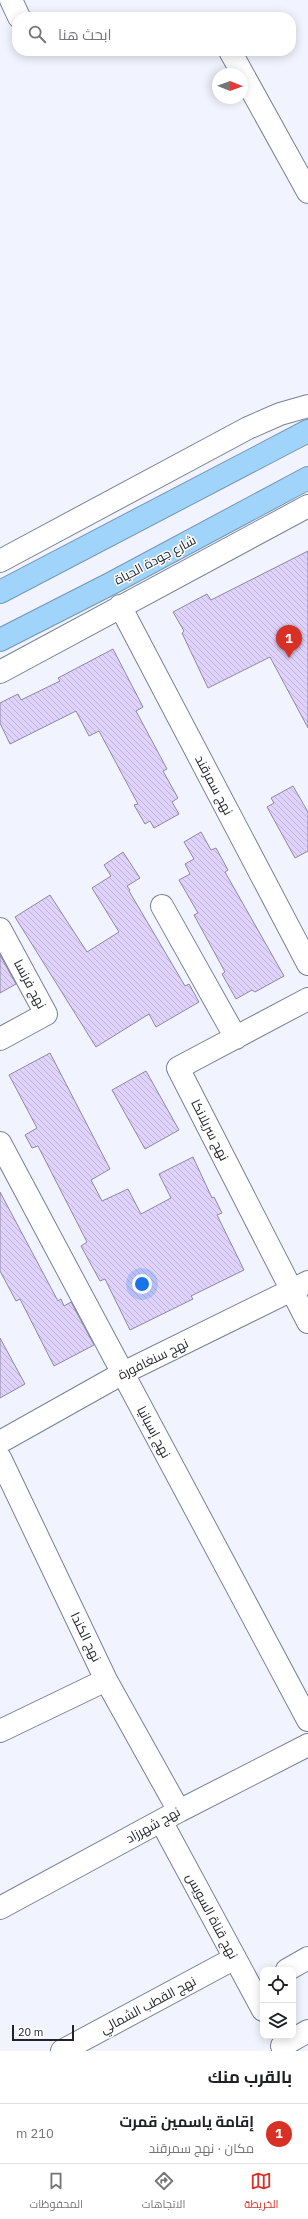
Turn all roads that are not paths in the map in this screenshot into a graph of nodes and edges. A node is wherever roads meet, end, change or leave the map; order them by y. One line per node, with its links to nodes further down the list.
1 (11, 0): 2 (street)
2 (17, 12)
3 (233, 56): 4 (street)
4 (308, 192)
5 (308, 406): 9 (street)
6 (308, 431): 10 (highway)
7 (308, 478): 12 (highway, شارع جودة الحياة)
8 (308, 506): 11 (street)
9 (0, 560)
10 (0, 592)
11 (120, 606): 13 (street); 16 (street, نهج سمرقند)
12 (0, 640)
13 (0, 672)
14 (162, 906): 18 (street)
15 (0, 929): 19 (street, نهج فرنسا)
16 (308, 964)
17 (308, 999): 18 (street, نهج سريلانكا)
18 (236, 1038): 21 (street, نهج سريلانكا)
19 (0, 1039)
20 (0, 1144): 23 (street, نهج إسبانيا)
21 (300, 1287): 22 (street, نهج سريلانكا); 23 (street, نهج سنغافورة)
22 (308, 1322)
23 (123, 1374): 24 (street, نهج سنغافورة); 27 (street, نهج إسبانيا)
24 (0, 1442)
25 (0, 1458): 26 (street, نهج الكندا)
26 (106, 1680): 28 (street); 30 (street, نهج الكندا)
27 (308, 1720)
28 (0, 1731)
29 (308, 1745): 30 (street, نهج شهرزاد)
30 (170, 1816): 31 (street, نهج شهرزاد); 32 (street, نهج قناة السويس)
31 (0, 1908)
32 (235, 1958): 35 (street, نهج قناة السويس); 39 (street, نهج القطب الشمالي)
33 (308, 1958): 34 (street)
34 (292, 1967)
35 (258, 1986): 36 (street, نهج قناة السويس)
36 (262, 2003)
37 (308, 2032): 38 (street)
38 (281, 2044)
39 (62, 2051)

